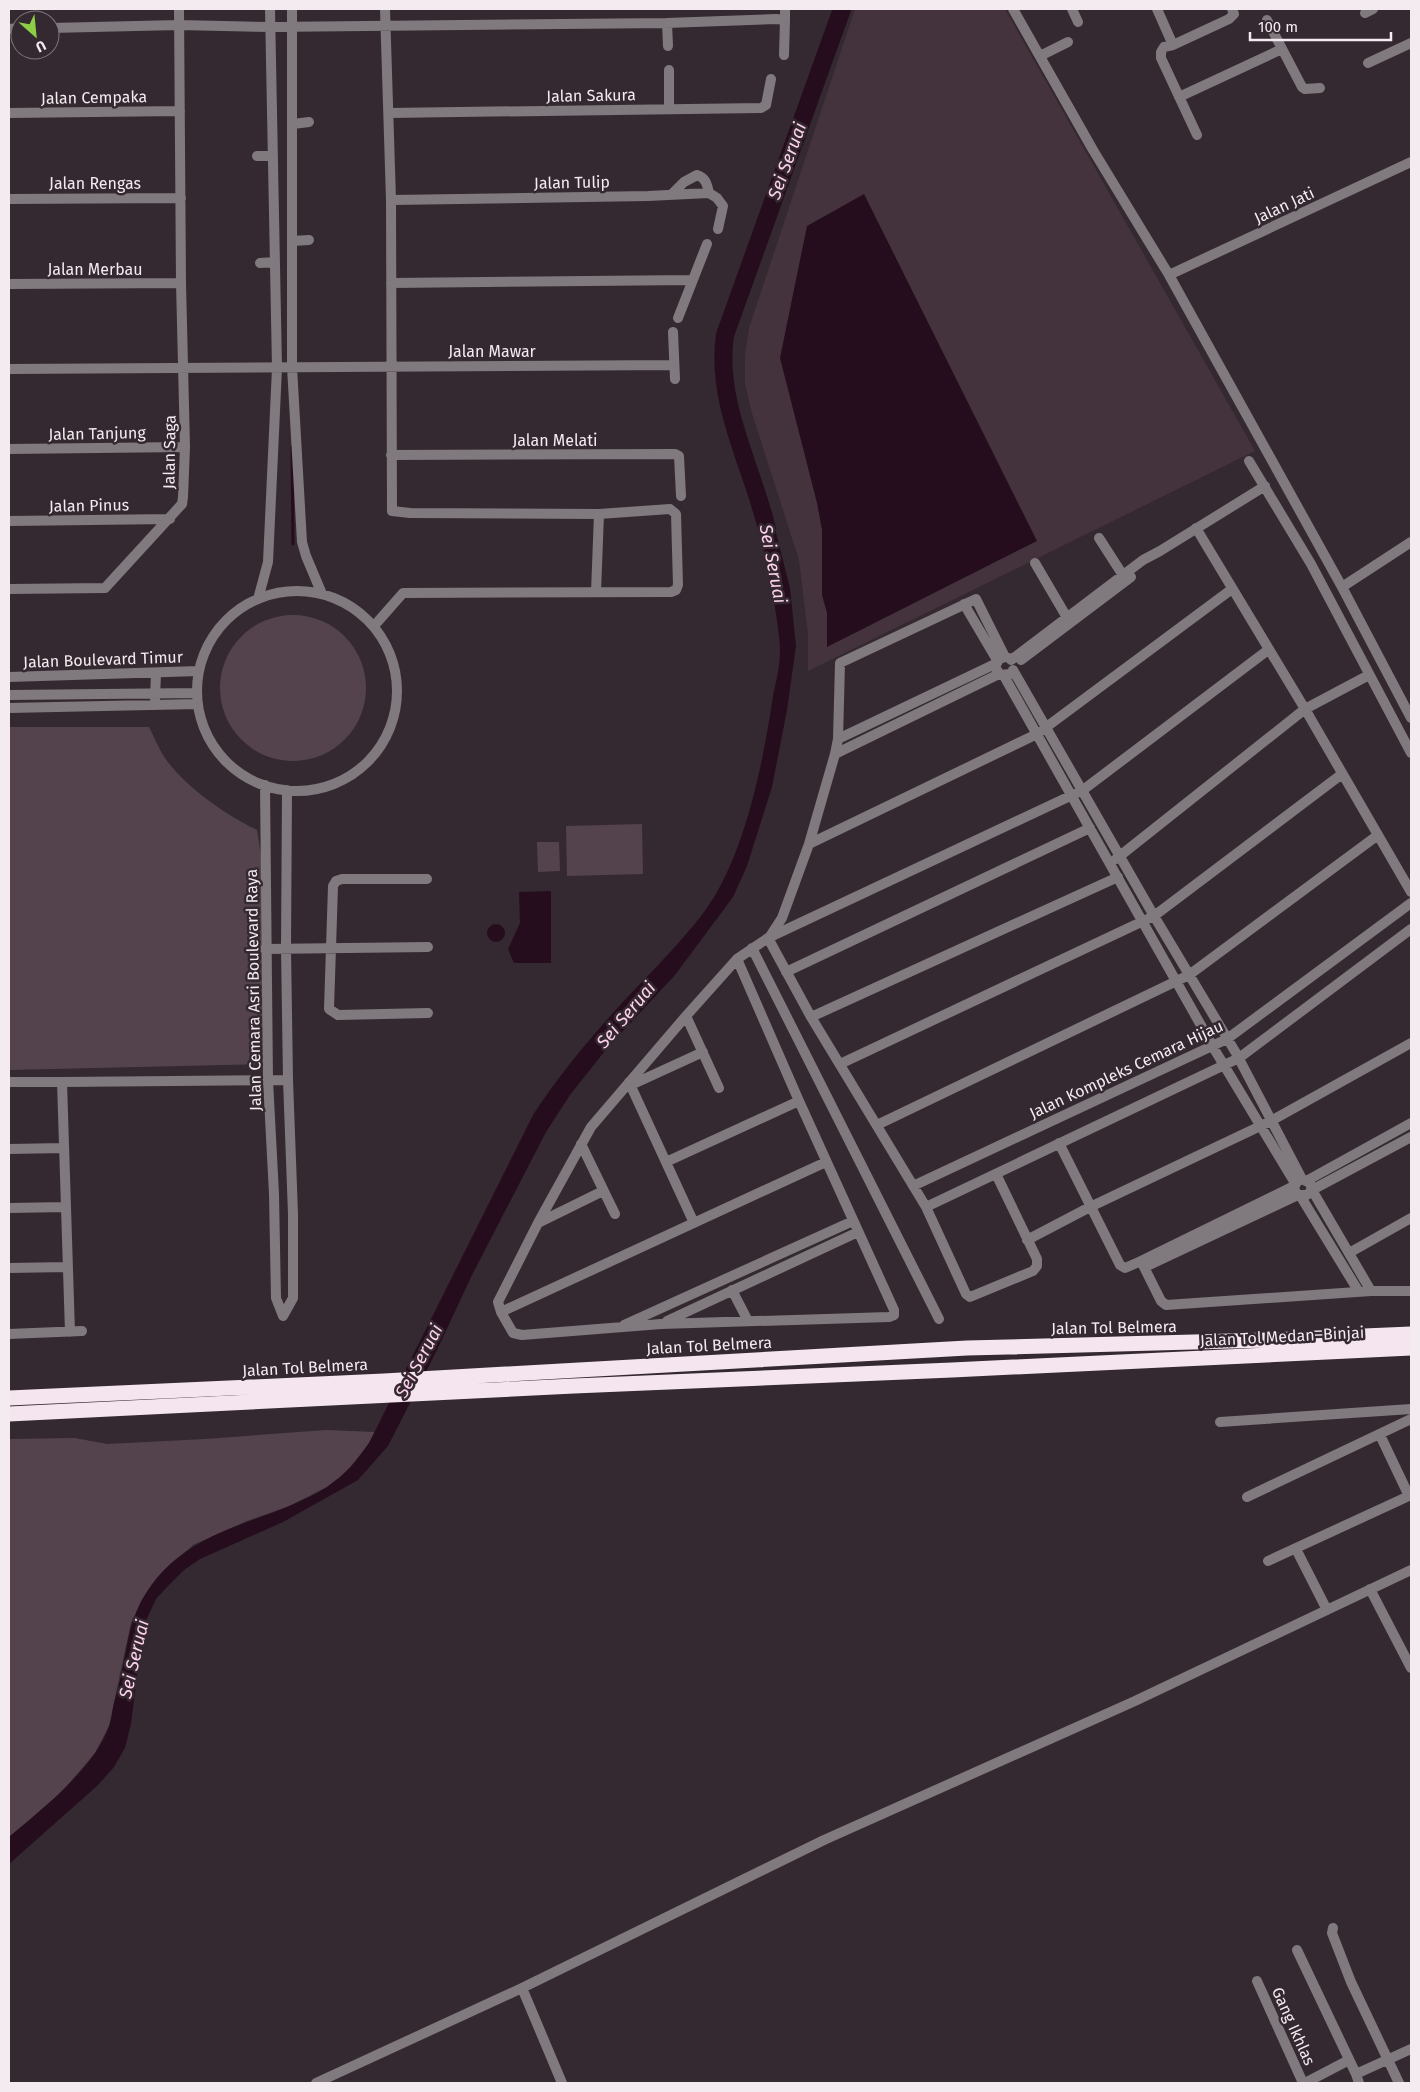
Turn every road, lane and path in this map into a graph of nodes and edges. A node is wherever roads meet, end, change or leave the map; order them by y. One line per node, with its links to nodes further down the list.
1 (179, 9): 14 (street, Jalan Saga)
2 (270, 9): 17 (street)
3 (292, 9): 16 (street)
4 (385, 9): 15 (street)
5 (785, 9): 10 (street)
6 (1013, 9): 25 (street)
7 (1072, 9): 12 (street)
8 (1157, 9): 21 (street)
9 (1232, 9): 21 (street)
10 (785, 20): 13 (street); 24 (street)
11 (1267, 20): 23 (street)
12 (1078, 22)
13 (668, 23): 15 (street); 22 (street)
14 (179, 25): 17 (street); 18 (street); 32 (street, Jalan Saga)
15 (386, 25): 16 (street); 34 (street)
16 (293, 26): 17 (street); 36 (street)
17 (270, 27): 39 (street)
18 (60, 28)
19 (1068, 42): 25 (street)
20 (1411, 43): 26 (street)
21 (1173, 45): 30 (street)
22 (668, 46)
23 (1282, 49): 29 (street); 30 (street)
24 (784, 55)
25 (1040, 56): 52 (street)
26 (1368, 63)
27 (669, 70): 31 (street)
28 (771, 79): 31 (street, Jalan Sakura)
29 (1320, 88)
30 (1179, 97): 37 (street)
31 (669, 109): 34 (street, Jalan Sakura)
32 (180, 111): 33 (street, Jalan Cempaka); 43 (street, Jalan Saga)
33 (9, 113)
34 (389, 113): 45 (street)
35 (309, 122): 36 (street)
36 (293, 124): 48 (street)
37 (1197, 135)
38 (257, 156): 39 (street)
39 (272, 156): 50 (street)
40 (1411, 162): 52 (street, Jalan Jati)
41 (709, 193): 42 (street, Jalan Tulip); 42 (street); 46 (street)
42 (672, 194): 45 (street, Jalan Tulip)
43 (180, 198): 44 (street, Jalan Rengas); 54 (street, Jalan Saga)
44 (9, 199)
45 (392, 200): 55 (street)
46 (718, 229)
47 (309, 240): 48 (street)
48 (292, 241): 60 (street)
49 (707, 244): 53 (street)
50 (275, 262): 51 (street); 61 (street)
51 (260, 263)
52 (1168, 275): 80 (street)
53 (692, 280): 55 (street); 57 (street)
54 (181, 283): 56 (street, Jalan Merbau); 64 (street, Jalan Saga)
55 (391, 283): 62 (street)
56 (9, 284)
57 (678, 318)
58 (673, 332): 59 (street)
59 (674, 365): 62 (street, Jalan Mawar); 65 (street)
60 (292, 367): 61 (street, Jalan Mawar); 62 (street, Jalan Mawar); 84 (street)
61 (277, 368): 64 (street, Jalan Mawar); 85 (street)
62 (392, 368): 68 (street)
63 (9, 369): 64 (street, Jalan Mawar)
64 (184, 369): 66 (street, Jalan Saga)
65 (675, 379)
66 (185, 447): 67 (street, Jalan Tanjung); 73 (street, Jalan Saga)
67 (9, 449)
68 (391, 455): 71 (street, Jalan Melati); 72 (street)
69 (1250, 461): 70 (street)
70 (1264, 486): 75 (street); 92 (street)
71 (681, 496)
72 (598, 514): 83 (street); 83 (street)
73 (170, 519): 74 (street, Jalan Pinus); 81 (street, Jalan Saga)
74 (9, 521)
75 (1196, 528): 79 (street); 82 (street)
76 (1099, 538): 79 (street)
77 (1411, 542): 80 (street)
78 (1035, 563): 86 (street)
79 (1124, 578): 86 (street)
80 (1342, 586): 101 (street)
81 (9, 588)
82 (1232, 589): 88 (street); 102 (street)
83 (596, 592): 87 (street)
84 (322, 594): 85 (street); 87 (street)
85 (258, 599): 90 (street)
86 (1068, 620): 89 (street)
87 (374, 626): 108 (street)
88 (1268, 650): 100 (street); 109 (street)
89 (1005, 666): 102 (street); 103 (street); 103 (street); 105 (street)
90 (199, 671): 91 (street, Jalan Boulevard Timur); 95 (street)
91 (156, 672): 93 (street, Jalan Boulevard Timur); 94 (street)
92 (1369, 676): 100 (street); 104 (street)
93 (9, 677)
94 (155, 693): 95 (street, Jalan Boulevard Timur); 96 (street, Jalan Boulevard Timur); 98 (street)
95 (197, 693): 97 (street)
96 (9, 695)
97 (198, 704): 98 (street); 107 (street)
98 (156, 705): 99 (street)
99 (9, 708)
100 (1306, 709): 106 (street); 114 (street)
101 (1411, 718)
102 (1041, 731): 109 (street); 110 (street); 113 (street)
103 (838, 739): 105 (street)
104 (1411, 753)
105 (835, 754): 113 (street)
106 (1342, 774): 112 (street); 120 (street)
107 (265, 785): 108 (street); 128 (street, Jalan Cemara Asri Boulevard Raya)
108 (287, 790): 126 (street, Jalan Cemara Asri Boulevard Raya)
109 (1083, 790): 110 (street); 114 (street)
110 (1072, 796): 111 (street); 123 (street)
111 (1090, 828): 115 (street); 130 (street)
112 (1378, 836): 118 (street); 131 (street)
113 (809, 844): 123 (street)
114 (1120, 856): 115 (street); 120 (street)
115 (1110, 864): 116 (street)
116 (1118, 878): 121 (street); 135 (street)
117 (427, 879): 124 (street)
118 (1411, 892)
119 (1411, 903): 136 (street, Jalan Kompleks Cemara Hijau)
120 (1154, 916): 121 (street); 131 (street)
121 (1143, 922): 132 (street); 141 (street)
122 (1411, 929): 140 (street)
123 (768, 938): 127 (street); 130 (street)
124 (330, 947): 125 (street); 126 (street); 133 (street)
125 (428, 947)
126 (286, 948): 128 (street); 144 (street, Jalan Cemara Asri Boulevard Raya)
127 (752, 948): 129 (street); 187 (street)
128 (266, 949): 143 (street, Jalan Cemara Asri Boulevard Raya)
129 (737, 960): 134 (street); 149 (street)
130 (786, 972): 135 (street)
131 (1189, 975): 132 (street); 136 (street)
132 (1176, 981): 138 (street); 152 (street)
133 (428, 1013)
134 (686, 1016): 139 (street); 147 (street)
135 (811, 1017): 141 (street)
136 (1228, 1041): 138 (street, Jalan Kompleks Cemara Hijau); 140 (street)
137 (1411, 1044): 150 (street)
138 (1214, 1049): 142 (street); 162 (street, Jalan Kompleks Cemara Hijau)
139 (703, 1052): 147 (street); 148 (street)
140 (1237, 1056): 142 (street); 150 (street)
141 (840, 1064): 152 (street)
142 (1223, 1064): 153 (street); 155 (street)
143 (268, 1080): 144 (street); 146 (street); 166 (street, Jalan Cemara Asri Boulevard Raya)
144 (288, 1080): 165 (street, Jalan Cemara Asri Boulevard Raya)
145 (9, 1082): 146 (street)
146 (62, 1082): 157 (street)
147 (630, 1084): 156 (street); 159 (street)
148 (719, 1088)
149 (799, 1101): 159 (street); 160 (street)
150 (1272, 1121): 153 (street); 163 (street)
151 (1411, 1123): 163 (street)
152 (877, 1125): 162 (street)
153 (1261, 1126): 163 (street); 169 (street)
154 (1411, 1137): 163 (street)
155 (1059, 1143): 161 (street); 169 (street)
156 (581, 1144): 164 (street); 174 (street)
157 (64, 1148): 158 (street); 167 (street)
158 (9, 1149)
159 (666, 1162): 175 (street)
160 (826, 1162): 173 (street); 175 (street)
161 (996, 1174): 168 (street); 177 (street)
162 (913, 1186): 168 (street)
163 (1301, 1187): 178 (street); 179 (street); 185 (street)
164 (604, 1190): 171 (street); 174 (street)
165 (293, 1192): 166 (street); 166 (street, Jalan Cemara Asri Boulevard Raya)
166 (274, 1194)
167 (66, 1207): 170 (street); 180 (street)
168 (926, 1207): 177 (street)
169 (1090, 1207): 177 (street); 179 (street)
170 (9, 1208)
171 (615, 1214)
172 (1411, 1218): 178 (street)
173 (853, 1221): 176 (street); 190 (street)
174 (538, 1223): 186 (street)
175 (694, 1223): 186 (street)
176 (858, 1232): 182 (street); 188 (street)
177 (1027, 1240)
178 (1349, 1254): 183 (street)
179 (1143, 1264): 185 (street)
180 (67, 1267): 181 (street); 192 (street)
181 (9, 1268)
182 (732, 1290): 188 (street); 189 (street)
183 (1371, 1291): 184 (street); 185 (street)
184 (1411, 1291)
185 (1359, 1292)
186 (501, 1312): 190 (street)
187 (939, 1319)
188 (748, 1321): 189 (street)
189 (661, 1324): 190 (street)
190 (616, 1328)
191 (82, 1331): 192 (street)
192 (70, 1332): 193 (street)
193 (9, 1334)
194 (1411, 1334): 197 (highway, Jalan Tol Belmera)
195 (1411, 1348): 196 (highway, Jalan Tol Medan–Binjai)
196 (975, 1369): 199 (highway, Jalan Tol Belmera)
197 (9, 1398)
198 (1411, 1409): 201 (street)
199 (9, 1414)
200 (1411, 1419): 202 (street)
201 (1220, 1422)
202 (1380, 1435): 203 (street); 204 (street)
203 (1410, 1496): 205 (street)
204 (1247, 1497)
205 (1296, 1549): 206 (street); 209 (street)
206 (1268, 1561)
207 (1411, 1570): 208 (street)
208 (1370, 1589): 209 (street); 210 (street)
209 (1327, 1610): 214 (street)
210 (1411, 1668)
211 (1333, 1928): 217 (street)
212 (1297, 1950): 216 (street)
213 (1257, 1981): 221 (street, Gang Ikhlas)
214 (522, 1988): 219 (street); 220 (street)
215 (1411, 2049): 217 (street)
216 (1349, 2060): 218 (street); 221 (street)
217 (1388, 2060): 218 (street); 222 (street)
218 (1357, 2078)
219 (316, 2083)
220 (562, 2083)
221 (1304, 2083)
222 (1399, 2083)

